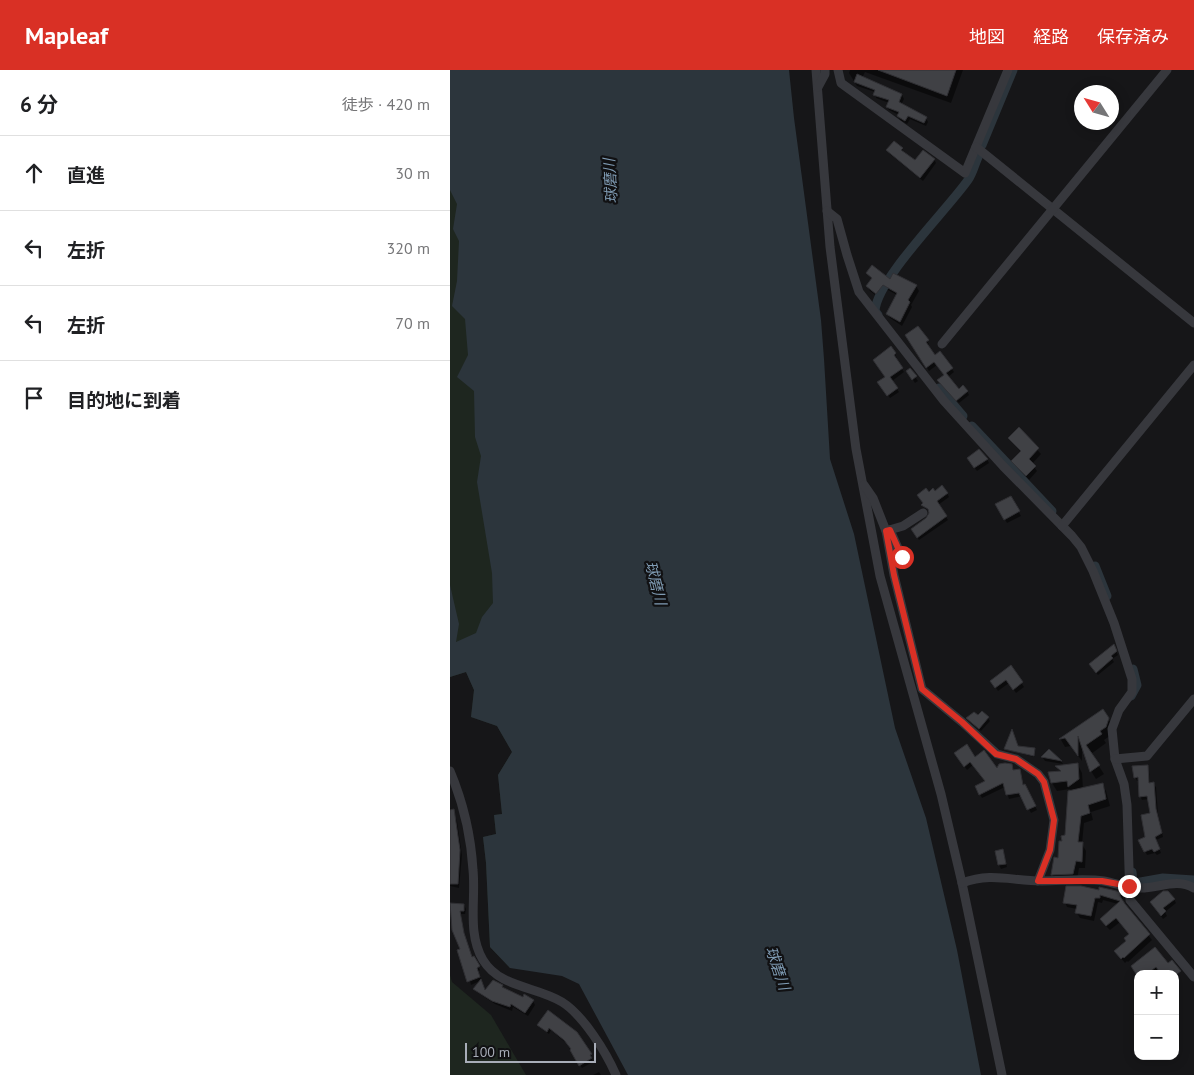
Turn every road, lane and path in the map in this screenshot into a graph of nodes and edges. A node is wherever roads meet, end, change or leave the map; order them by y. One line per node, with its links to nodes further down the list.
1 (816, 70): 6 (street)
2 (825, 70): 6 (street)
3 (838, 70): 7 (street)
4 (1008, 70): 7 (street)
5 (1167, 70): 8 (street)
6 (818, 87): 9 (street)
7 (976, 147): 8 (street)
8 (1053, 209): 10 (street); 11 (street)
9 (827, 211): 13 (street); 15 (street)
10 (1194, 323)
11 (942, 344)
12 (1194, 365): 15 (street)
13 (862, 484): 16 (street); 24 (street)
14 (923, 513): 16 (street)
15 (1062, 526): 19 (street)
16 (888, 531): 17 (street); 23 (street)
17 (902, 557)
18 (1194, 699): 19 (street)
19 (1115, 759): 25 (street)
20 (450, 771): 22 (street)
21 (450, 783): 22 (street)
22 (460, 794): 28 (street)
23 (1038, 881): 24 (street); 25 (street)
24 (962, 883): 29 (street)
25 (1129, 886): 26 (street); 27 (street)
26 (1194, 888)
27 (1194, 977)
28 (616, 1075)
29 (1002, 1075)

